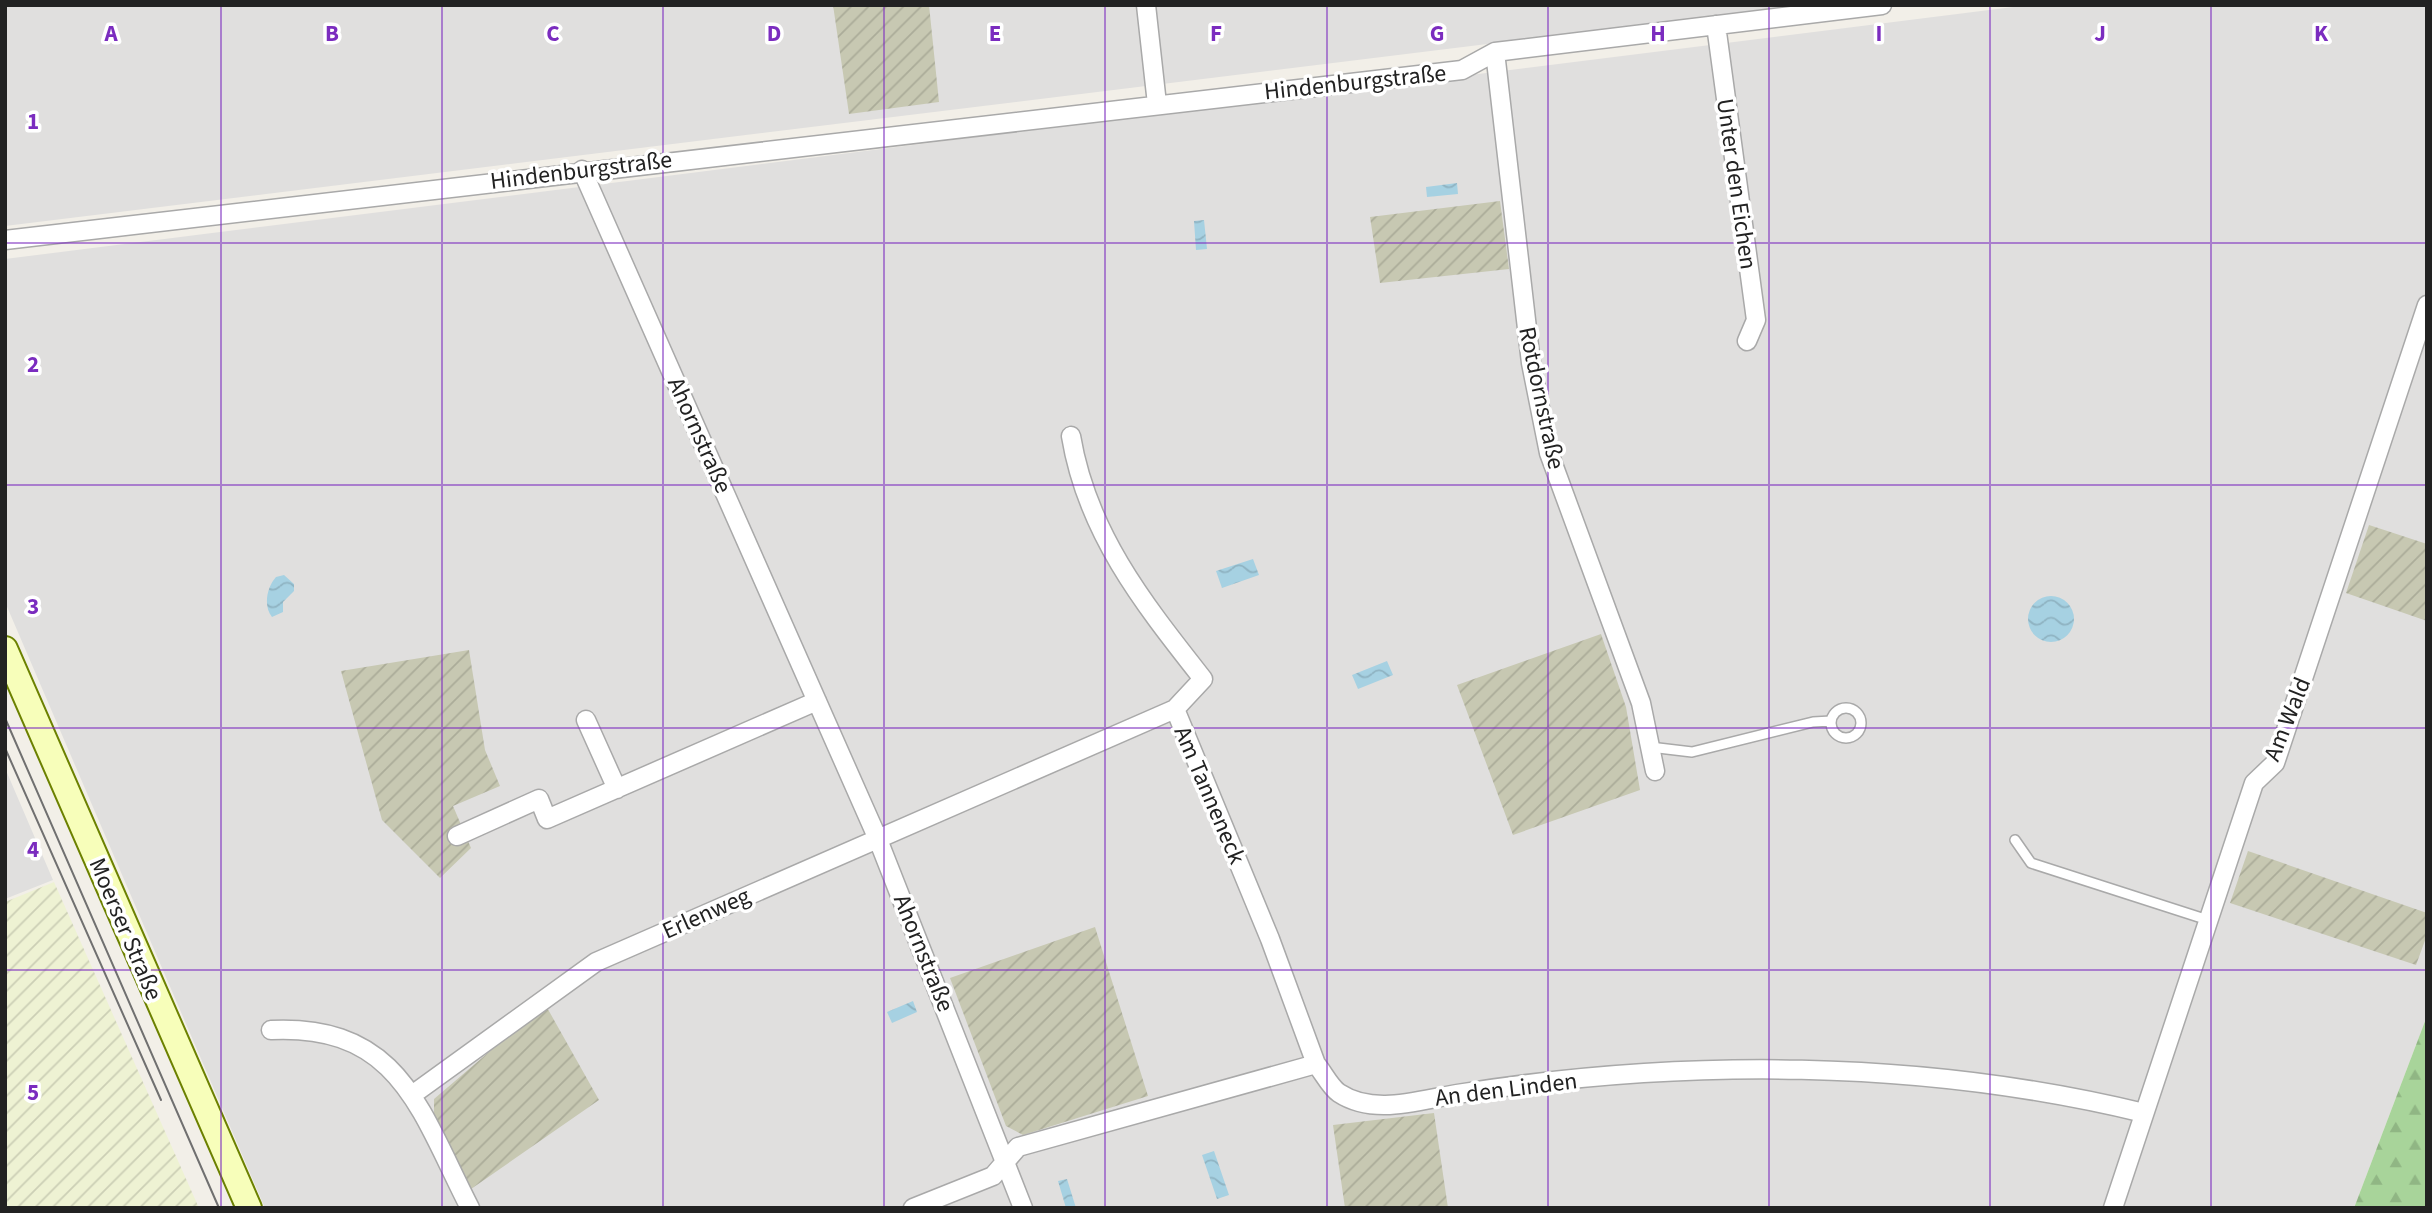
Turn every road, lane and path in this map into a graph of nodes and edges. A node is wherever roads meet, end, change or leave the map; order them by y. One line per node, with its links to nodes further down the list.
1 (1146, 5): 5 (street)
2 (1882, 5): 3 (street, Hindenburgstraße)
3 (1716, 25): 4 (street, Hindenburgstraße); 9 (street, Unter den Eichen)
4 (1494, 51): 5 (street, Hindenburgstraße); 16 (street, Rotdornstraße)
5 (1157, 104): 6 (street, Hindenburgstraße)
6 (582, 170): 7 (street, Hindenburgstraße); 12 (street, Ahornstraße)
7 (5, 240)
8 (2427, 305): 22 (street, Am Wald)
9 (1747, 341)
10 (1071, 436): 13 (street, Am Tanneneck)
11 (5, 649): 28 (main road, Moerser Straße)
12 (817, 701): 18 (street); 20 (street, Ahornstraße)
13 (1175, 709): 20 (street, Erlenweg); 24 (street, Am Tanneneck)
14 (586, 720): 18 (street)
15 (1831, 721): 16 (lane)
16 (1650, 747): 17 (street, Rotdornstraße)
17 (1655, 771)
18 (617, 789): 19 (street)
19 (457, 835)
20 (877, 836): 25 (street, Erlenweg); 27 (street, Ahornstraße)
21 (2015, 840): 22 (lane)
22 (2208, 920): 26 (street, Am Wald)
23 (271, 1030): 25 (street)
24 (1316, 1064): 26 (street, An den Linden); 27 (street)
25 (412, 1095): 29 (street)
26 (2144, 1113): 32 (street, Am Wald)
27 (1004, 1162): 30 (street); 31 (street, Ahornstraße)
28 (249, 1208)
29 (470, 1208)
30 (913, 1208)
31 (1024, 1208)
32 (2113, 1208)

